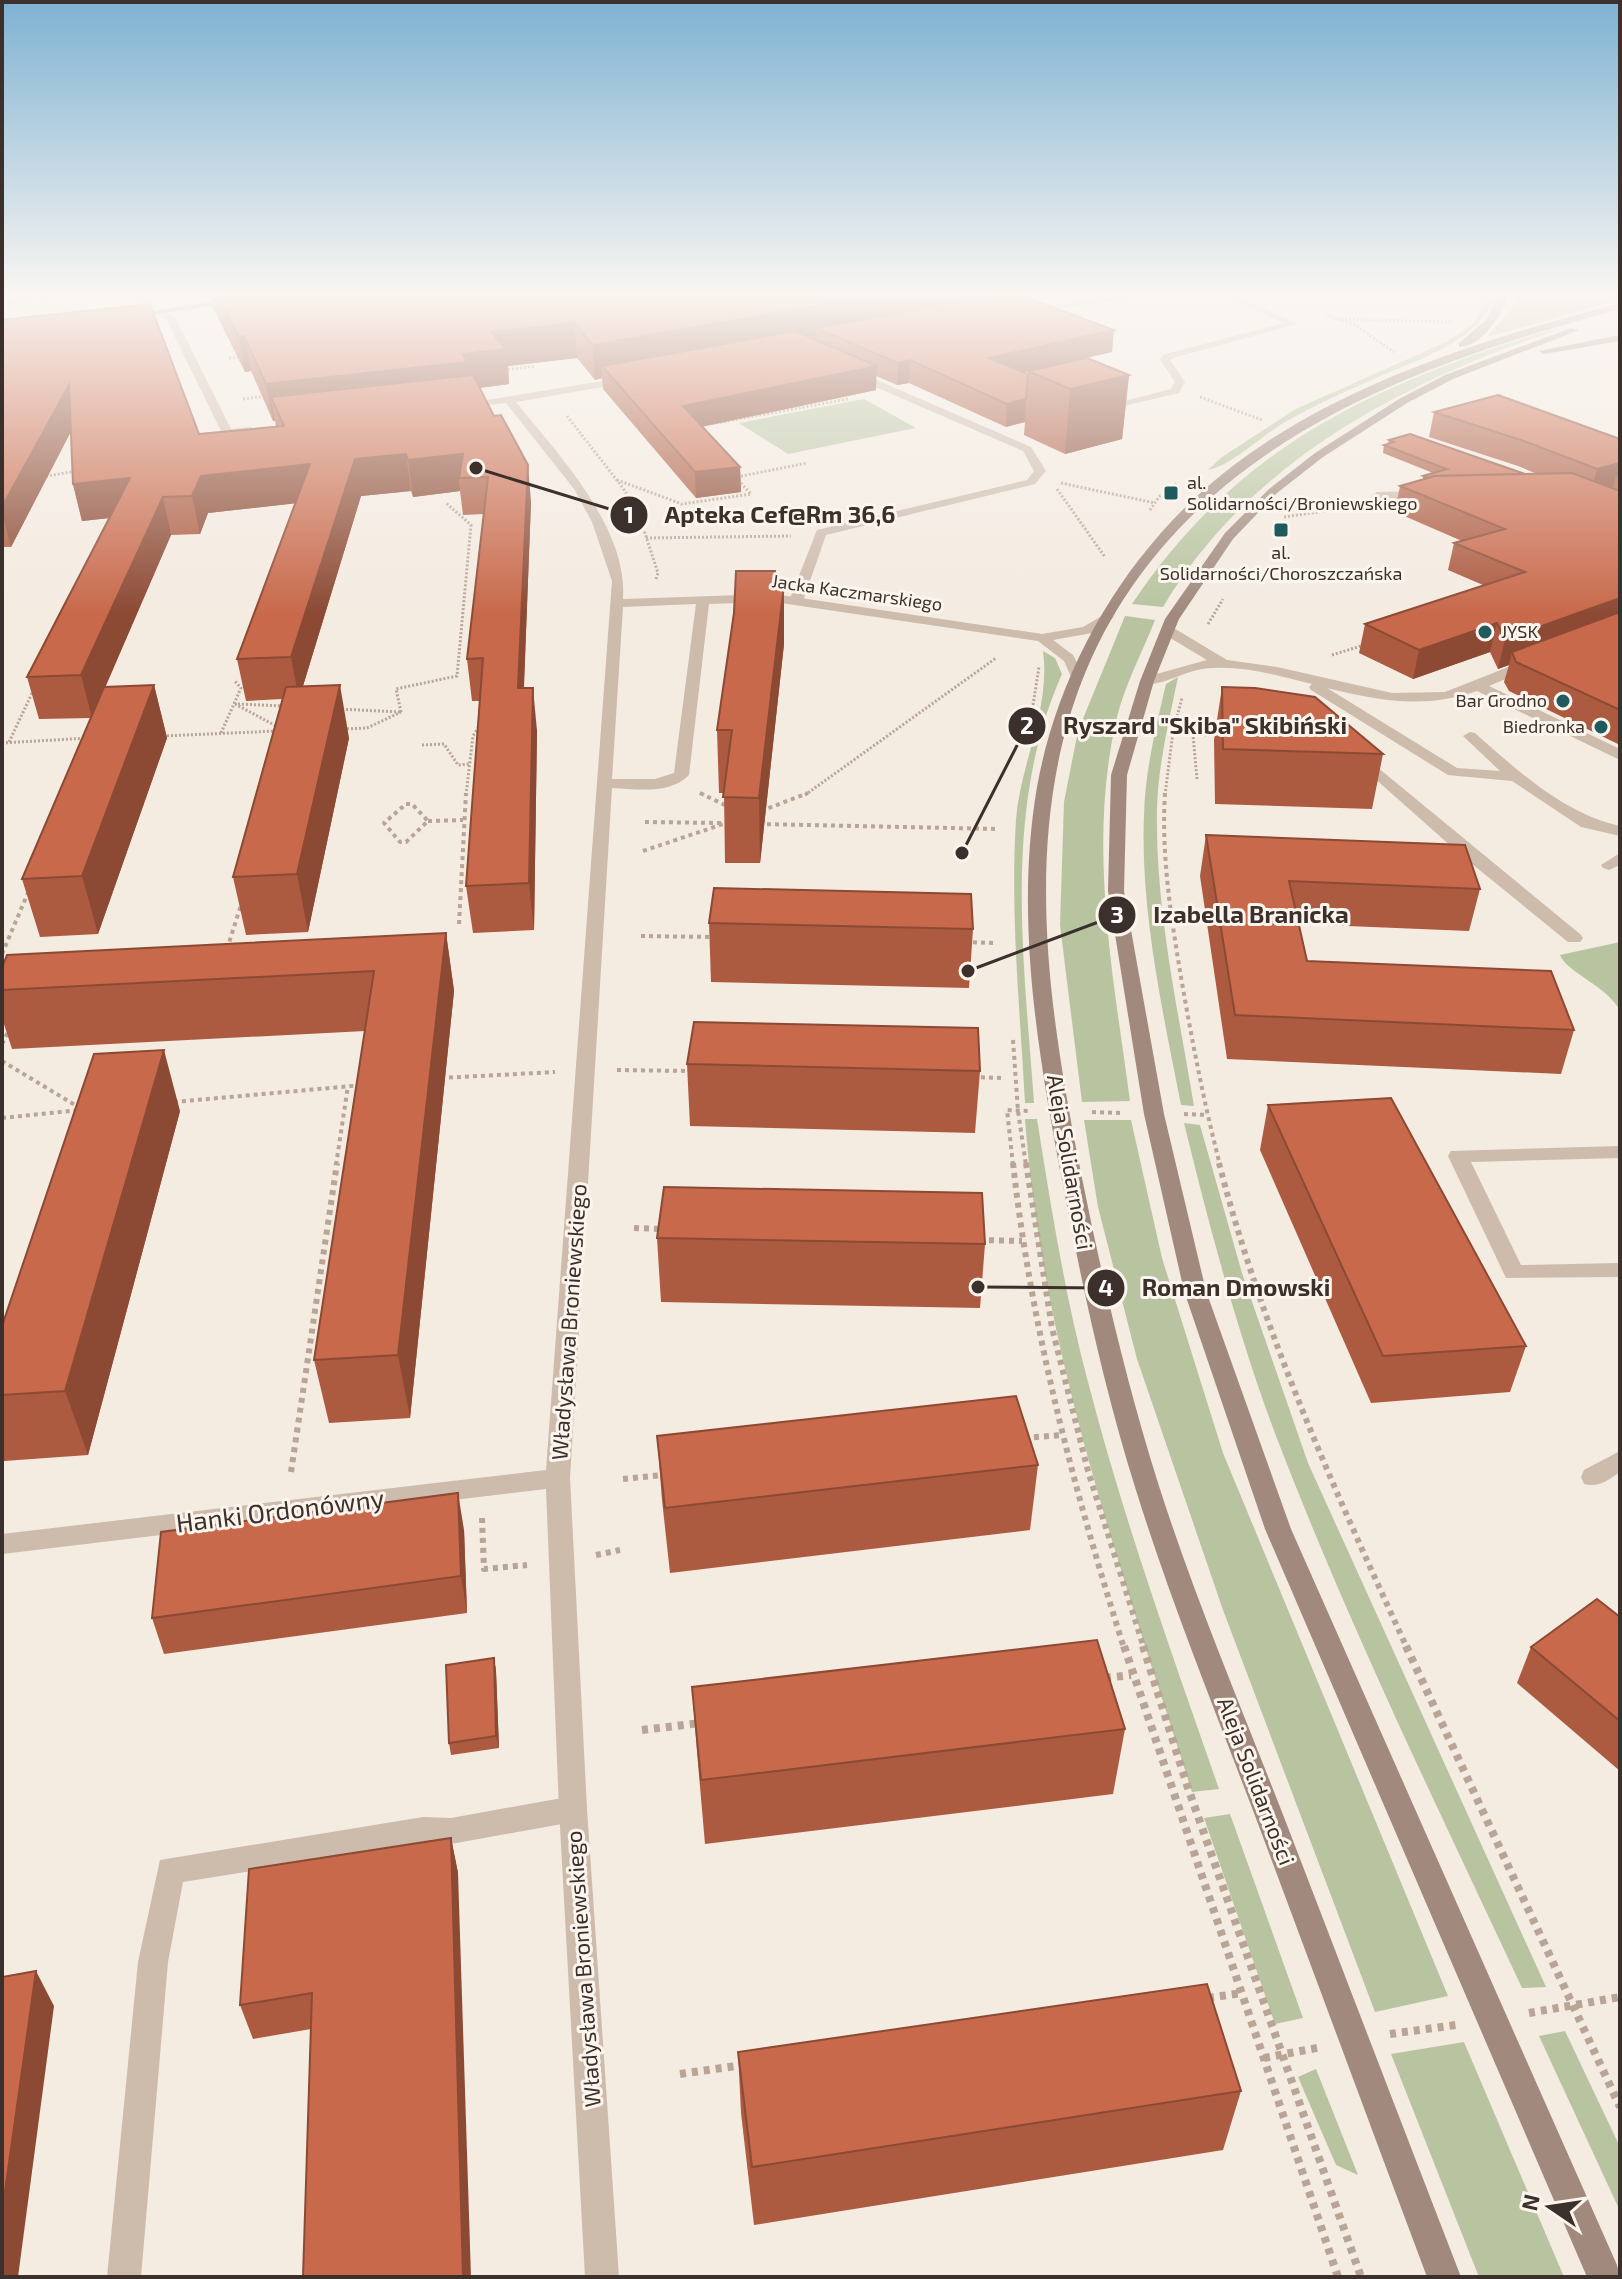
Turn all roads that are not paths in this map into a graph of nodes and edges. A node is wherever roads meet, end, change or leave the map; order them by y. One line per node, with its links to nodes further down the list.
1 (211, 400): 10 (street)
2 (506, 400): 8 (street)
3 (509, 400): 17 (street, Władysława Broniewskiego)
4 (913, 400): 12 (street)
5 (1140, 400): 9 (street)
6 (1345, 400): 18 (main road, Aleja Solidarności)
7 (1406, 400): 19 (main road)
8 (455, 406)
9 (1094, 411)
10 (257, 429)
11 (1008, 432): 12 (street)
12 (993, 436): 16 (street)
13 (1437, 495): 14 (street)
14 (1377, 496)
15 (703, 599): 16 (street, Jacka Kaczmarskiego); 17 (street, Jacka Kaczmarskiego); 32 (street)
16 (796, 601): 20 (street, Jacka Kaczmarskiego)
17 (618, 603): 32 (street, Władysława Broniewskiego)
18 (1107, 617): 20 (street, Jacka Kaczmarskiego); 23 (main road, Aleja Solidarności)
19 (1167, 630): 22 (street); 25 (main road)
20 (1042, 638): 23 (street, Jacka Kaczmarskiego)
21 (1548, 657): 26 (street)
22 (1236, 664): 24 (street); 25 (street); 27 (street)
23 (1077, 676): 44 (main road, Aleja Solidarności)
24 (1303, 678): 26 (street); 31 (street)
25 (1147, 681): 45 (main road)
26 (1476, 685): 30 (street)
27 (1254, 687)
28 (1470, 736): 31 (street)
29 (1343, 747): 34 (street)
30 (1620, 755)
31 (1516, 777): 33 (street)
32 (606, 783): 39 (street, Władysława Broniewskiego)
33 (1620, 831)
34 (1574, 938)
35 (1619, 1155): 36 (street)
36 (1620, 1270)
37 (1620, 1460): 38 (street)
38 (1593, 1477)
39 (558, 1478): 40 (street, Hanki Ordonówny); 41 (street, Władysława Broniewskiego)
40 (2, 1544)
41 (573, 1809): 42 (street); 43 (street, Władysława Broniewskiego)
42 (124, 2277)
43 (602, 2277)
44 (1444, 2277)
45 (1605, 2277)

